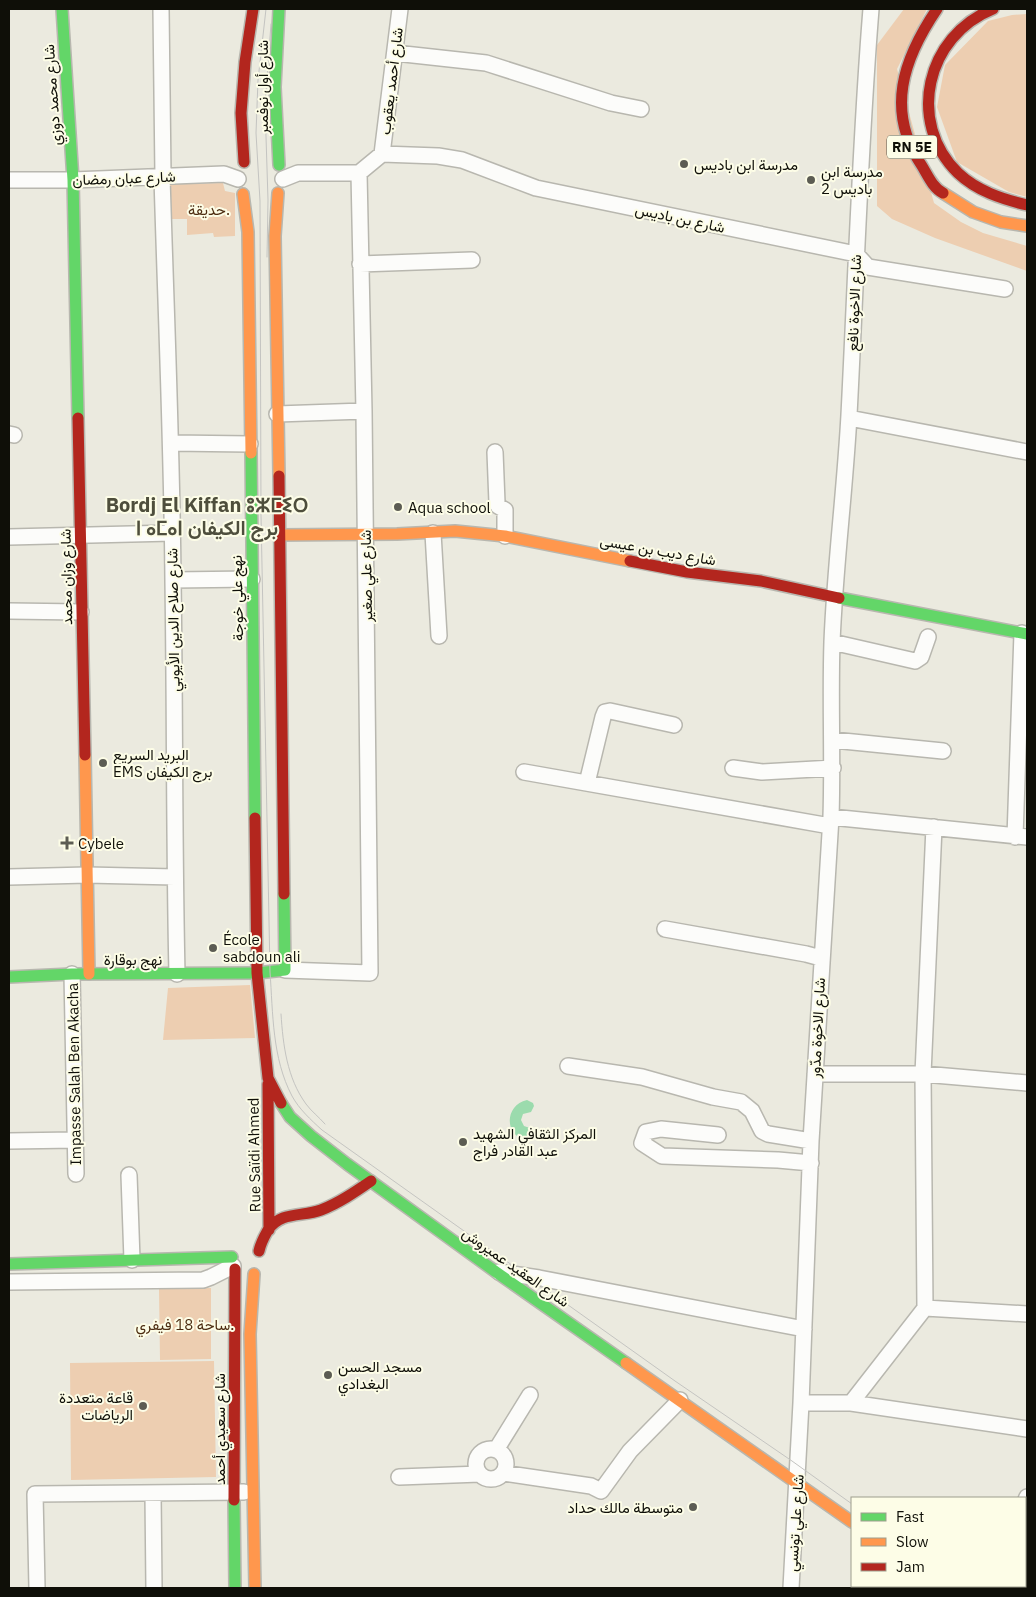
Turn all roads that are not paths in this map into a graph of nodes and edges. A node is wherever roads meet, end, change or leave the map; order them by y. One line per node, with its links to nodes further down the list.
1 (62, 9): 17 (main road, شارع محمد دوزي)
2 (161, 9): 14 (street, شارع صلاح الدين الأيوبي)
3 (253, 9): 12 (main road, شارع أول نوفمبر)
4 (279, 9): 15 (main road, شارع أول نوفمبر)
5 (400, 9): 9 (street, شارع أحمد يعقوب)
6 (871, 9): 21 (street, شارع الاخوة نافع)
7 (937, 9): 20 (main road, RN 5E)
8 (993, 9): 19 (main road, RN 5E)
9 (395, 53): 10 (street); 11 (street, شارع أحمد يعقوب)
10 (641, 109)
11 (382, 154): 13 (street); 21 (street, شارع بن باديس)
12 (244, 162): 15 (main road); 18 (main road)
13 (359, 173): 15 (street); 23 (street, شارع علي صغير)
14 (163, 177): 17 (street, شارع عبان رمضان); 18 (street, شارع عبان رمضان); 28 (street, شارع صلاح الدين الأيوبي)
15 (280, 179): 18 (main road); 26 (main road)
16 (9, 180): 17 (street, شارع عبان رمضان)
17 (73, 180): 34 (main road, شارع وزان محمد)
18 (240, 187): 29 (main road, نهج علي خوجة)
19 (1027, 205)
20 (1027, 226)
21 (856, 254): 24 (street, شارع بن باديس); 27 (street, شارع الاخوة نافع)
22 (472, 260): 23 (street)
23 (360, 264): 25 (street, شارع علي صغير)
24 (1005, 289)
25 (364, 412): 26 (street); 36 (street, شارع علي صغير)
26 (277, 414): 35 (main road)
27 (849, 418): 31 (street); 41 (street, شارع الاخوة نافع)
28 (171, 442): 29 (street); 32 (street, شارع صلاح الدين الأيوبي)
29 (250, 444): 39 (main road, نهج علي خوجة)
30 (495, 452): 37 (street)
31 (1027, 452)
32 (172, 533): 34 (street); 40 (street, شارع صلاح الدين الأيوبي)
33 (433, 533): 36 (main road, شارع ديب بن عيسى); 37 (main road, شارع ديب بن عيسى); 45 (street)
34 (80, 535): 38 (street); 43 (main road, شارع وزان محمد)
35 (280, 535): 36 (main road, شارع ديب بن عيسى); 64 (main road)
36 (365, 535): 64 (street, شارع علي صغير)
37 (505, 536): 41 (main road, شارع ديب بن عيسى)
38 (9, 537)
39 (252, 579): 40 (street); 65 (main road, نهج علي خوجة)
40 (174, 580): 61 (street, شارع صلاح الدين الأيوبي)
41 (835, 597): 44 (main road, شارع ديب بن عيسى); 47 (street, شارع الاخوة مدّور)
42 (9, 611): 43 (street)
43 (82, 612): 59 (main road, شارع وزان محمد)
44 (1025, 633): 49 (street)
45 (439, 636)
46 (928, 638): 47 (street)
47 (832, 642): 50 (street, شارع الاخوة مدّور)
48 (674, 725): 55 (street)
49 (1023, 725): 58 (street)
50 (832, 740): 51 (street); 53 (street, شارع الاخوة مدّور)
51 (943, 751)
52 (733, 768): 53 (street)
53 (832, 768): 56 (street, شارع الاخوة مدّور)
54 (524, 772): 55 (street)
55 (587, 783): 56 (street)
56 (830, 822): 57 (street); 63 (street, شارع الاخوة مدّور)
57 (934, 827): 58 (street); 72 (street)
58 (1021, 837)
59 (87, 876): 60 (street); 61 (street); 67 (main road, شارع وزان محمد)
60 (9, 877)
61 (175, 877): 68 (street, شارع صلاح الدين الأيوبي)
62 (665, 929): 63 (street)
63 (821, 958): 71 (street, شارع الاخوة مدّور)
64 (285, 970): 65 (main road, نهج بوقارة)
65 (257, 973): 68 (main road, نهج بوقارة); 73 (main road, شارع العقيد عميروش)
66 (72, 974): 67 (main road, نهج بوقارة); 69 (main road, نهج بوقارة); 76 (street, Impasse Salah Ben Akacha)
67 (89, 974): 68 (main road, نهج بوقارة)
68 (177, 974)
69 (9, 977)
70 (568, 1066): 78 (street)
71 (815, 1074): 72 (street); 78 (street, شارع الاخوة مدّور)
72 (923, 1074): 74 (street); 90 (street)
73 (268, 1078): 82 (main road, شارع العقيد عميروش); 83 (main road, Rue Saïdi Ahmed)
74 (1027, 1083)
75 (718, 1135): 79 (street)
76 (75, 1140): 77 (street); 80 (street, Impasse Salah Ben Akacha)
77 (9, 1141)
78 (811, 1141): 79 (street, شارع الاخوة مدّور)
79 (811, 1163): 92 (street, شارع الاخوة مدّور)
80 (76, 1174)
81 (129, 1175): 85 (street)
82 (370, 1181): 83 (main road); 88 (main road, شارع العقيد عميروش)
83 (270, 1230): 84 (main road)
84 (255, 1254): 87 (main road); 87 (main road); 105 (main road, شارع سعيدي أحمد)
85 (132, 1260): 86 (main road); 87 (main road)
86 (9, 1264)
87 (233, 1264): 89 (street); 104 (main road, شارع سعيدي أحمد)
88 (496, 1272): 92 (street); 94 (main road, شارع العقيد عميروش)
89 (9, 1282)
90 (925, 1308): 91 (street); 96 (street)
91 (1027, 1314)
92 (804, 1330): 95 (street, شارع الاخوة مدّور)
93 (530, 1395): 98 (street)
94 (680, 1400): 100 (street); 103 (main road, شارع العقيد عميروش)
95 (802, 1402): 96 (street); 99 (street, شارع الاخوة مدّور)
96 (851, 1403): 97 (street)
97 (1027, 1429)
98 (496, 1450): 100 (street); 101 (street)
99 (798, 1458): 103 (street, شارع علي تونسي)
100 (503, 1473): 101 (street)
101 (480, 1474): 102 (street)
102 (399, 1477)
103 (797, 1482): 107 (main road, شارع العقيد عميروش); 112 (street, شارع علي تونسي)
104 (234, 1492): 105 (street); 106 (street); 110 (main road, شارع سعيدي أحمد)
105 (253, 1492): 111 (main road, شارع سعيدي أحمد)
106 (153, 1494): 108 (street); 109 (street)
107 (851, 1521)
108 (37, 1588)
109 (154, 1588)
110 (235, 1588)
111 (255, 1588)
112 (791, 1588)

